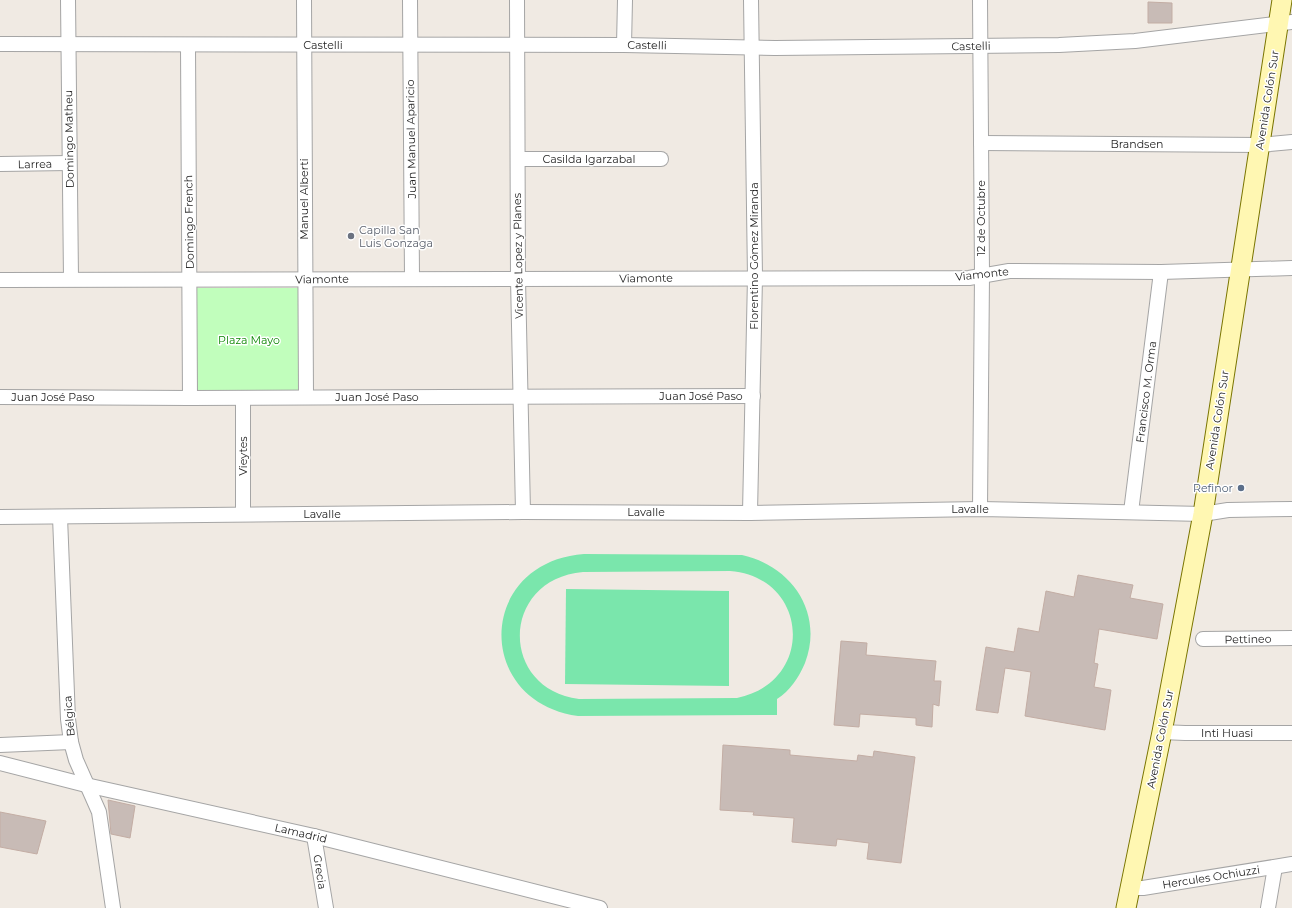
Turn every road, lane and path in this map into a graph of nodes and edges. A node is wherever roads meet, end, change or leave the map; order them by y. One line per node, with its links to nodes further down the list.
1 (68, 0): 11 (street, Domingo Matheu)
2 (304, 0): 12 (street, Manuel Alberti)
3 (410, 0): 15 (street, Juan Manuel Aparicio)
4 (517, 0): 13 (street, Vicente Lopez y Planes)
5 (624, 0): 14 (street)
6 (751, 0): 18 (street, Florentino Gómez Miranda)
7 (980, 0): 17 (street, 12 de Octubre)
8 (1282, 0): 9 (main road, Avenida Colón Sur)
9 (1285, 23): 17 (street, Castelli); 21 (main road, Avenida Colón Sur)
10 (0, 44): 11 (street, Castelli)
11 (68, 44): 16 (street, Castelli); 24 (street, Domingo Matheu)
12 (304, 44): 15 (street, Castelli); 16 (street, Castelli); 36 (street, Manuel Alberti)
13 (517, 44): 14 (street, Castelli); 15 (street, Castelli); 22 (street, Vicente Lopez y Planes)
14 (624, 44): 18 (street, Castelli)
15 (409, 45): 31 (street, Juan Manuel Aparicio)
16 (188, 46): 35 (street, Domingo French)
17 (980, 46): 18 (street, Castelli); 20 (street, 12 de Octubre)
18 (751, 47): 30 (street, Florentino Gómez Miranda)
19 (1292, 142): 21 (street, Brandsen)
20 (981, 143): 21 (street, Brandsen); 29 (street, 12 de Octubre)
21 (1260, 145): 27 (main road, Avenida Colón Sur)
22 (518, 159): 23 (street, Casilda Igarzabal); 33 (street, Vicente Lopez y Planes)
23 (661, 159)
24 (70, 163): 25 (street, Larrea); 32 (street, Domingo Matheu)
25 (0, 164)
26 (1292, 268): 27 (street, Viamonte)
27 (1240, 269): 28 (street, Viamonte); 49 (main road, Avenida Colón Sur)
28 (1161, 272): 29 (street, Viamonte); 46 (street, Francisco M. Orma)
29 (982, 275): 30 (street, Viamonte); 43 (street, 12 de Octubre)
30 (755, 277): 33 (street, Viamonte); 38 (street, Florentino Gómez Miranda)
31 (412, 278): 33 (street, Viamonte); 36 (street, Viamonte)
32 (70, 279): 34 (street, Viamonte); 35 (street, Viamonte)
33 (518, 279): 37 (street, Vicente Lopez y Planes)
34 (0, 280)
35 (190, 280): 36 (street, Viamonte); 41 (street, Domingo French)
36 (304, 280): 40 (street, Manuel Alberti)
37 (521, 396): 38 (street, Juan José Paso); 40 (street, Juan José Paso); 45 (street, Vicente Lopez y Planes)
38 (753, 396): 47 (street, Florentino Gómez Miranda)
39 (0, 397): 41 (street, Juan José Paso)
40 (306, 397): 42 (street, Juan José Paso)
41 (190, 398): 42 (street, Juan José Paso)
42 (243, 398): 48 (street, Vieytes)
43 (980, 509): 46 (street, Lavalle); 47 (street, Lavalle)
44 (1292, 509): 49 (street, Lavalle)
45 (523, 512): 47 (street, Lavalle); 48 (street, Lavalle)
46 (1131, 512): 49 (street, Lavalle)
47 (750, 513)
48 (243, 514): 51 (street, Lavalle)
49 (1203, 514): 54 (main road, Avenida Colón Sur)
50 (0, 517): 51 (street, Lavalle)
51 (60, 517): 56 (street, Bélgica)
52 (1292, 638): 53 (street, Pettineo)
53 (1203, 639)
54 (1162, 732): 55 (street, Inti Huasi); 63 (main road, Avenida Colón Sur)
55 (1292, 733)
56 (71, 742): 57 (street); 59 (street, Bélgica)
57 (0, 746)
58 (0, 763): 59 (street, Lamadrid)
59 (86, 785): 60 (street, Lamadrid); 64 (street, Bélgica)
60 (314, 836): 65 (street, Grecia); 66 (street, Lamadrid)
61 (1292, 864): 62 (street, Hercules Ochiuzzi)
62 (1275, 867): 63 (street, Hercules Ochiuzzi); 68 (street)
63 (1130, 888): 67 (main road, Avenida Colón Sur)
64 (113, 908)
65 (326, 908)
66 (598, 908)
67 (1126, 908)
68 (1268, 908)

